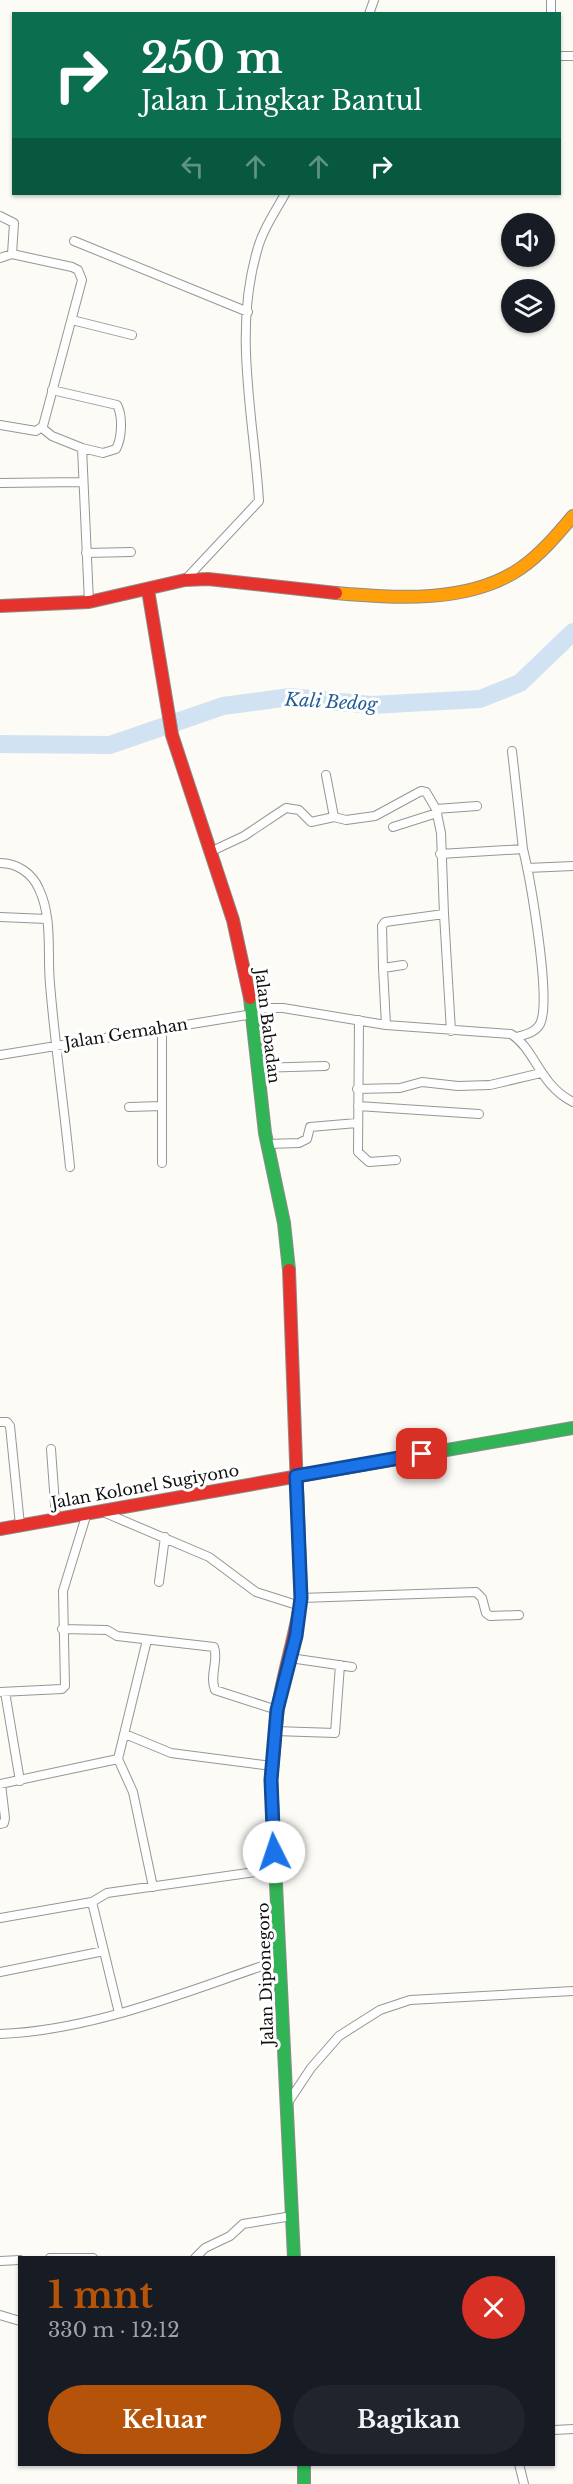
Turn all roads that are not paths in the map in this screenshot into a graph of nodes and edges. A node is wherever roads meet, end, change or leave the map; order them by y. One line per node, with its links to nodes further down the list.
1 (284, 195): 6 (street)
2 (0, 216): 4 (street)
3 (74, 241): 6 (street)
4 (12, 254): 5 (street); 7 (street)
5 (0, 258)
6 (248, 312): 18 (street)
7 (72, 320): 8 (street); 9 (street)
8 (132, 335)
9 (52, 390): 11 (street); 12 (street)
10 (0, 425): 11 (street)
11 (42, 428): 12 (street)
12 (82, 448): 14 (street)
13 (0, 483): 14 (street)
14 (81, 483): 17 (street)
15 (573, 516): 18 (main road)
16 (131, 552): 17 (street)
17 (86, 553): 20 (street)
18 (185, 580): 19 (main road)
19 (148, 590): 20 (main road); 29 (main road, Jalan Babadan)
20 (89, 602): 21 (main road)
21 (0, 606)
22 (512, 751): 28 (street)
23 (326, 775): 26 (street)
24 (477, 806): 25 (street)
25 (437, 811): 26 (street); 27 (street); 30 (street)
26 (333, 817): 29 (street)
27 (393, 827)
28 (523, 849): 30 (street); 33 (street)
29 (212, 851): 39 (main road, Jalan Babadan)
30 (440, 854): 34 (street)
31 (0, 863): 36 (street)
32 (573, 866): 33 (street)
33 (528, 868): 44 (street)
34 (444, 914): 38 (street); 43 (street)
35 (0, 917): 36 (street)
36 (47, 919): 45 (street)
37 (403, 965): 38 (street)
38 (383, 968): 41 (street)
39 (253, 1014): 40 (street, Jalan Gemahan); 42 (street, Jalan Gemahan); 48 (main road, Jalan Babadan)
40 (359, 1020): 41 (street, Jalan Gemahan); 50 (street)
41 (386, 1025): 43 (street, Jalan Gemahan)
42 (162, 1028): 45 (street, Jalan Gemahan); 54 (street)
43 (451, 1031): 44 (street, Jalan Gemahan)
44 (516, 1037): 49 (street)
45 (57, 1044): 46 (street, Jalan Gemahan); 60 (street)
46 (0, 1055)
47 (325, 1066): 48 (street)
48 (257, 1068): 57 (main road, Jalan Babadan)
49 (541, 1073): 50 (street); 51 (street)
50 (357, 1089): 52 (street)
51 (573, 1102)
52 (358, 1106): 55 (street); 56 (street)
53 (129, 1107): 54 (street)
54 (162, 1107): 59 (street)
55 (479, 1114)
56 (357, 1123): 57 (street); 58 (street)
57 (267, 1144): 64 (main road, Jalan Babadan)
58 (396, 1160)
59 (162, 1163)
60 (70, 1167)
61 (0, 1422): 67 (street)
62 (573, 1428): 64 (main road, Jalan Kolonel Sugiyono)
63 (51, 1449): 66 (street)
64 (296, 1476): 65 (main road, Jalan Kolonel Sugiyono); 71 (main road, Jalan Diponegoro)
65 (93, 1512): 66 (main road, Jalan Kolonel Sugiyono); 69 (street); 73 (street)
66 (56, 1518): 67 (main road, Jalan Kolonel Sugiyono)
67 (20, 1525): 68 (main road, Jalan Kolonel Sugiyono)
68 (0, 1529)
69 (165, 1538): 70 (street); 71 (street)
70 (159, 1582)
71 (301, 1602): 72 (street); 75 (main road, Jalan Diponegoro)
72 (519, 1615)
73 (62, 1629): 74 (street); 78 (street)
74 (147, 1640): 79 (street); 81 (street)
75 (290, 1658): 76 (street); 79 (main road, Jalan Diponegoro)
76 (340, 1665): 77 (street); 80 (street)
77 (352, 1667)
78 (3, 1692): 84 (street)
79 (277, 1710): 80 (main road, Jalan Diponegoro)
80 (275, 1731): 83 (main road, Jalan Diponegoro)
81 (125, 1734): 82 (street); 83 (street)
82 (118, 1759): 84 (street); 88 (street)
83 (272, 1766): 87 (main road, Jalan Diponegoro)
84 (20, 1781): 85 (street)
85 (0, 1784): 86 (street)
86 (0, 1824)
87 (276, 1869): 88 (street); 92 (main road, Jalan Diponegoro)
88 (153, 1887): 89 (street)
89 (92, 1902): 90 (street); 91 (street)
90 (0, 1918)
91 (104, 1951): 93 (street); 95 (street)
92 (280, 1960): 95 (street); 97 (main road, Jalan Diponegoro)
93 (0, 1972)
94 (573, 1991): 97 (street)
95 (119, 2013): 96 (street)
96 (0, 2034)
97 (287, 2104): 98 (main road, Jalan Diponegoro)
98 (292, 2216): 99 (street); 100 (main road, Jalan Diponegoro)
99 (197, 2256)
100 (294, 2256)
101 (18, 2260): 102 (street)
102 (0, 2261)
103 (0, 2315): 104 (street)
104 (18, 2320)
105 (573, 2429): 106 (street)
106 (555, 2430)
107 (304, 2466): 109 (main road)
108 (520, 2466): 110 (street)
109 (304, 2484)
110 (524, 2484)

